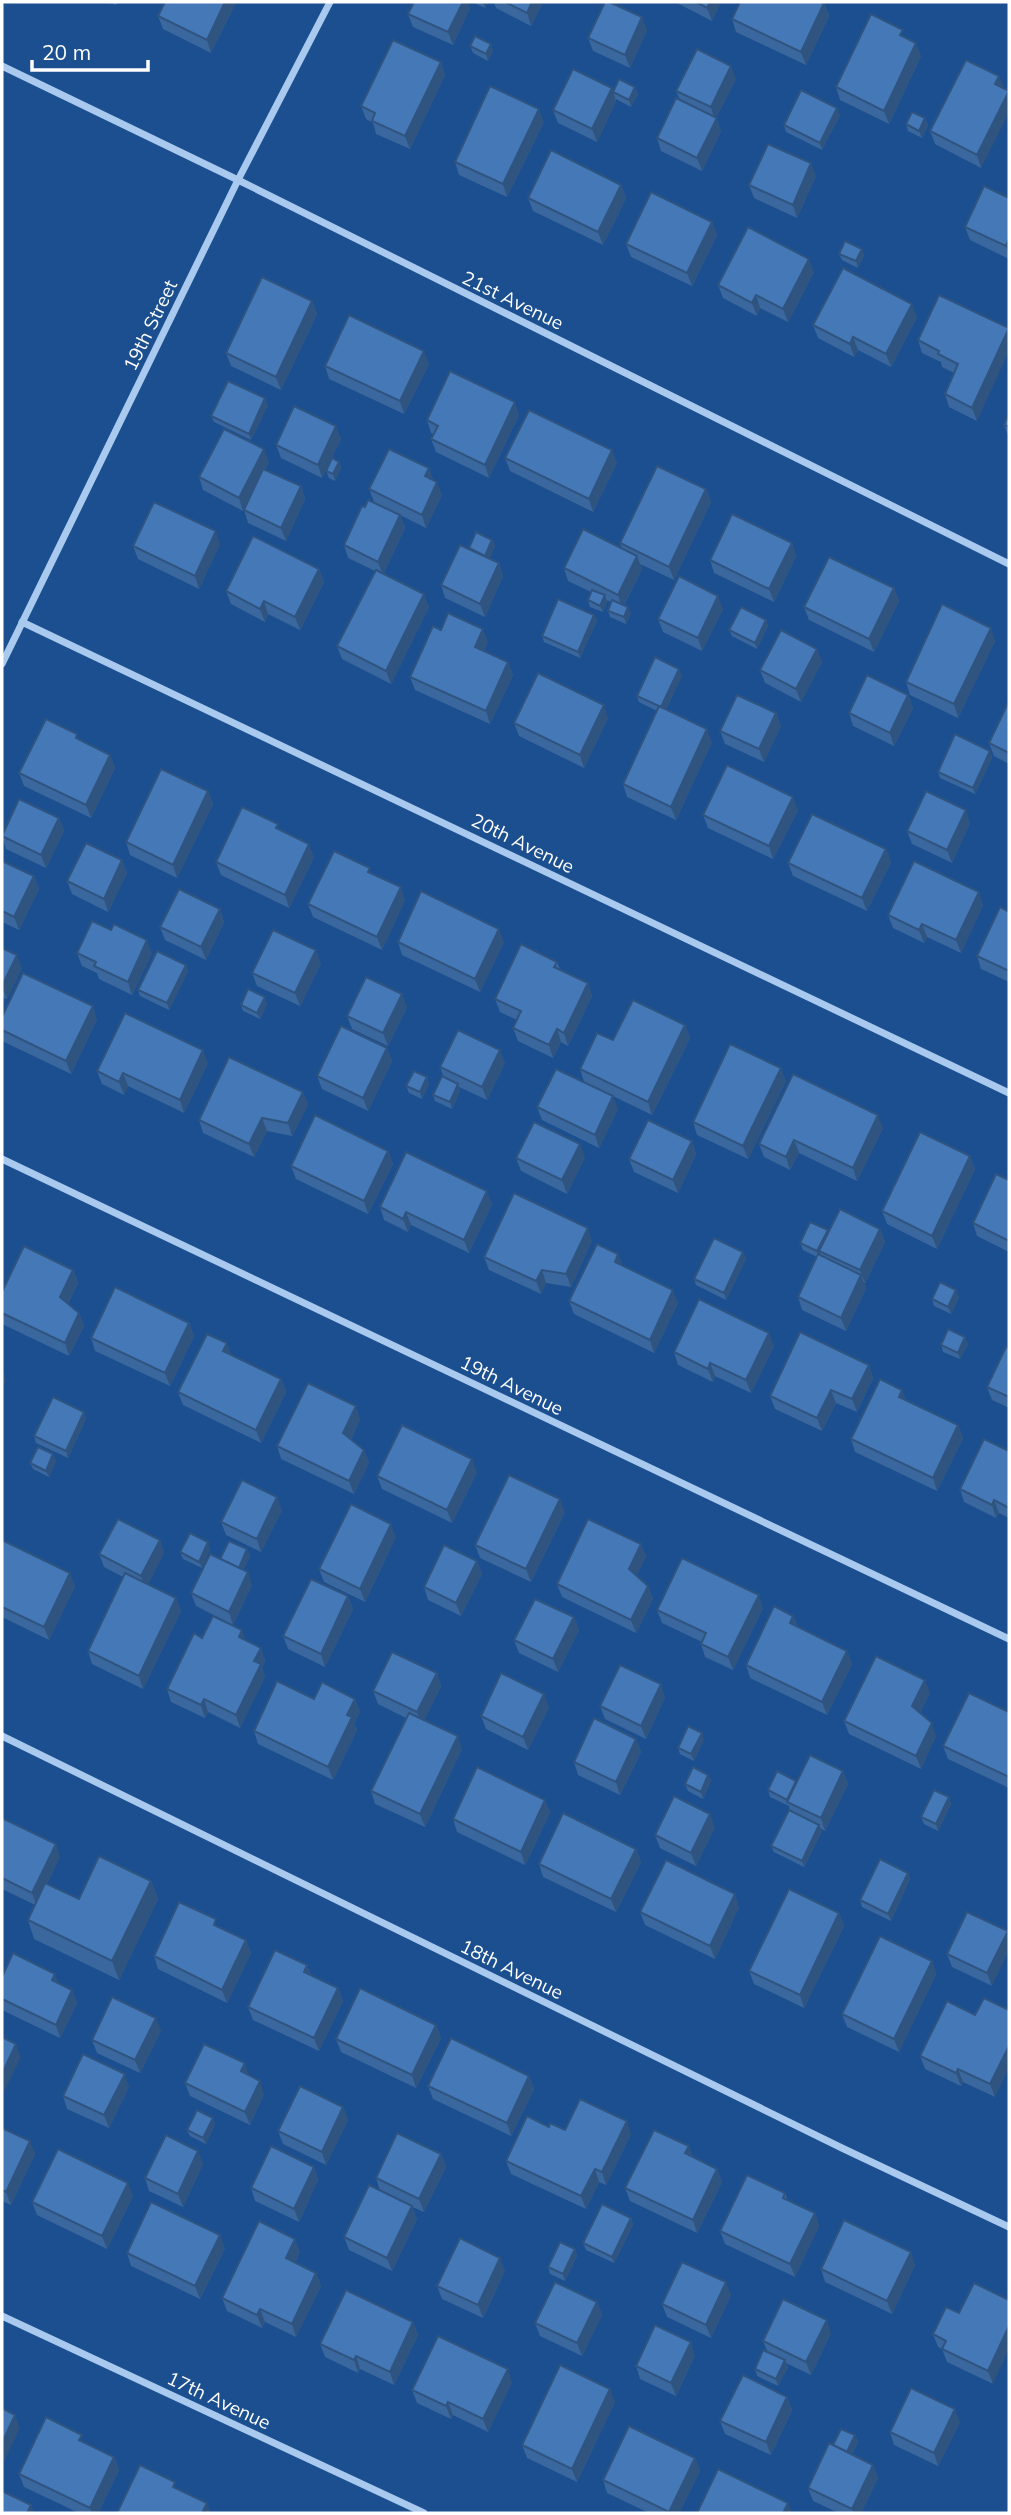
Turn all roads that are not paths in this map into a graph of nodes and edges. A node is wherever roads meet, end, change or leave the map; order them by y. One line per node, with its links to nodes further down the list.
1 (330, 2): 3 (street, 19th Street)
2 (2, 66): 3 (street, 21st Avenue)
3 (238, 180): 4 (street, 21st Avenue); 5 (street, 19th Street)
4 (1009, 564)
5 (22, 622): 6 (street, 19th Street); 7 (street, 20th Avenue)
6 (2, 664)
7 (1009, 1093)
8 (2, 1159): 9 (street, 19th Avenue)
9 (1009, 1639)
10 (2, 1736): 11 (street, 18th Avenue)
11 (1009, 2227)
12 (2, 2315): 13 (street, 17th Avenue)
13 (424, 2513)

